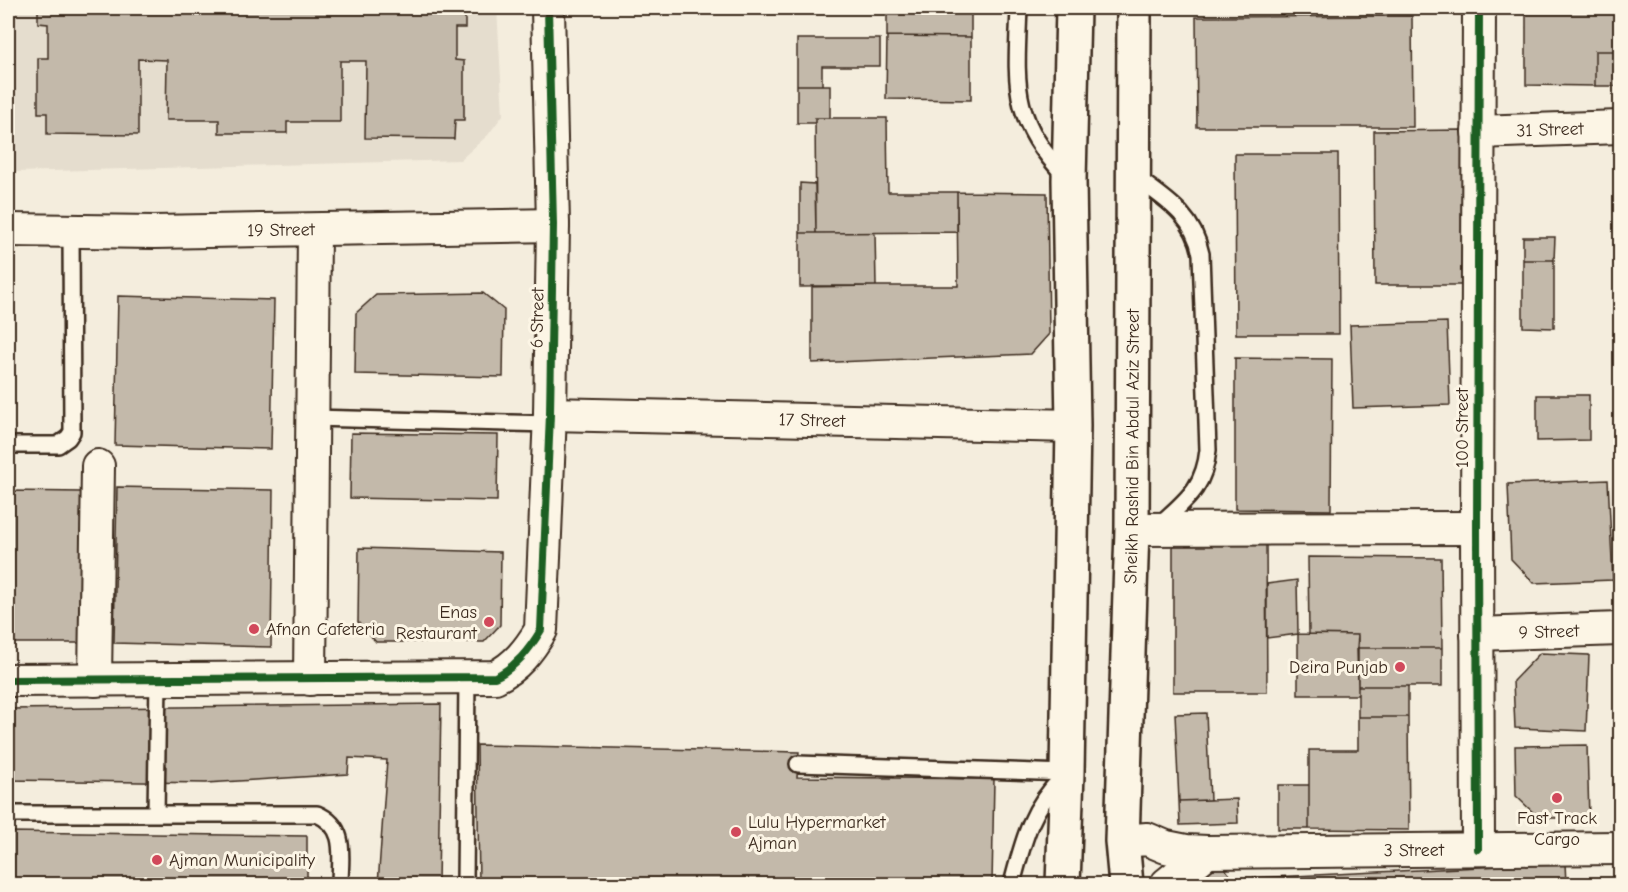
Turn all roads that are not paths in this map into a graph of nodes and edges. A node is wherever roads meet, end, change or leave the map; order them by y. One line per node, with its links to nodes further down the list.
1 (548, 8): 10 (street, 6 Street)
2 (1019, 8): 9 (lane)
3 (1073, 8): 9 (main road)
4 (1134, 8): 8 (main road, Sheikh Rashid Bin Abdul Aziz Street)
5 (1479, 8): 7 (street, 100 Street)
6 (1620, 127): 7 (street, 31 Street)
7 (1478, 132): 19 (street, 100 Street)
8 (1134, 175): 20 (main road, Sheikh Rashid Bin Abdul Aziz Street); 20 (lane)
9 (1069, 180): 16 (main road)
10 (553, 225): 12 (street, 19 Street); 15 (street, 6 Street)
11 (8, 230): 13 (street, 19 Street)
12 (314, 230): 13 (street, 19 Street); 14 (street)
13 (72, 231): 17 (lane)
14 (312, 418): 15 (lane); 25 (street)
15 (550, 419): 16 (street, 17 Street); 23 (street, 6 Street)
16 (1073, 426): 29 (main road)
17 (8, 445)
18 (98, 466): 27 (street)
19 (1477, 528): 20 (street); 22 (street, 100 Street)
20 (1143, 529): 32 (main road, Sheikh Rashid Bin Abdul Aziz Street)
21 (1620, 629): 22 (street, 9 Street)
22 (1477, 634): 34 (street, 100 Street)
23 (467, 678): 25 (street); 37 (lane)
24 (158, 679): 25 (street); 27 (street); 31 (lane)
25 (310, 679)
26 (8, 680): 27 (street)
27 (95, 680)
28 (798, 764): 29 (lane)
29 (1067, 773): 38 (lane); 39 (main road)
30 (8, 814): 31 (lane)
31 (156, 814): 36 (lane)
32 (1122, 841): 35 (street, 3 Street); 40 (main road, Sheikh Rashid Bin Abdul Aziz Street)
33 (1620, 848): 34 (street, 3 Street)
34 (1478, 849): 35 (street, 3 Street)
35 (1207, 852): 41 (street)
36 (340, 885)
37 (465, 885)
38 (1011, 885)
39 (1063, 885)
40 (1126, 885)
41 (1167, 885)

